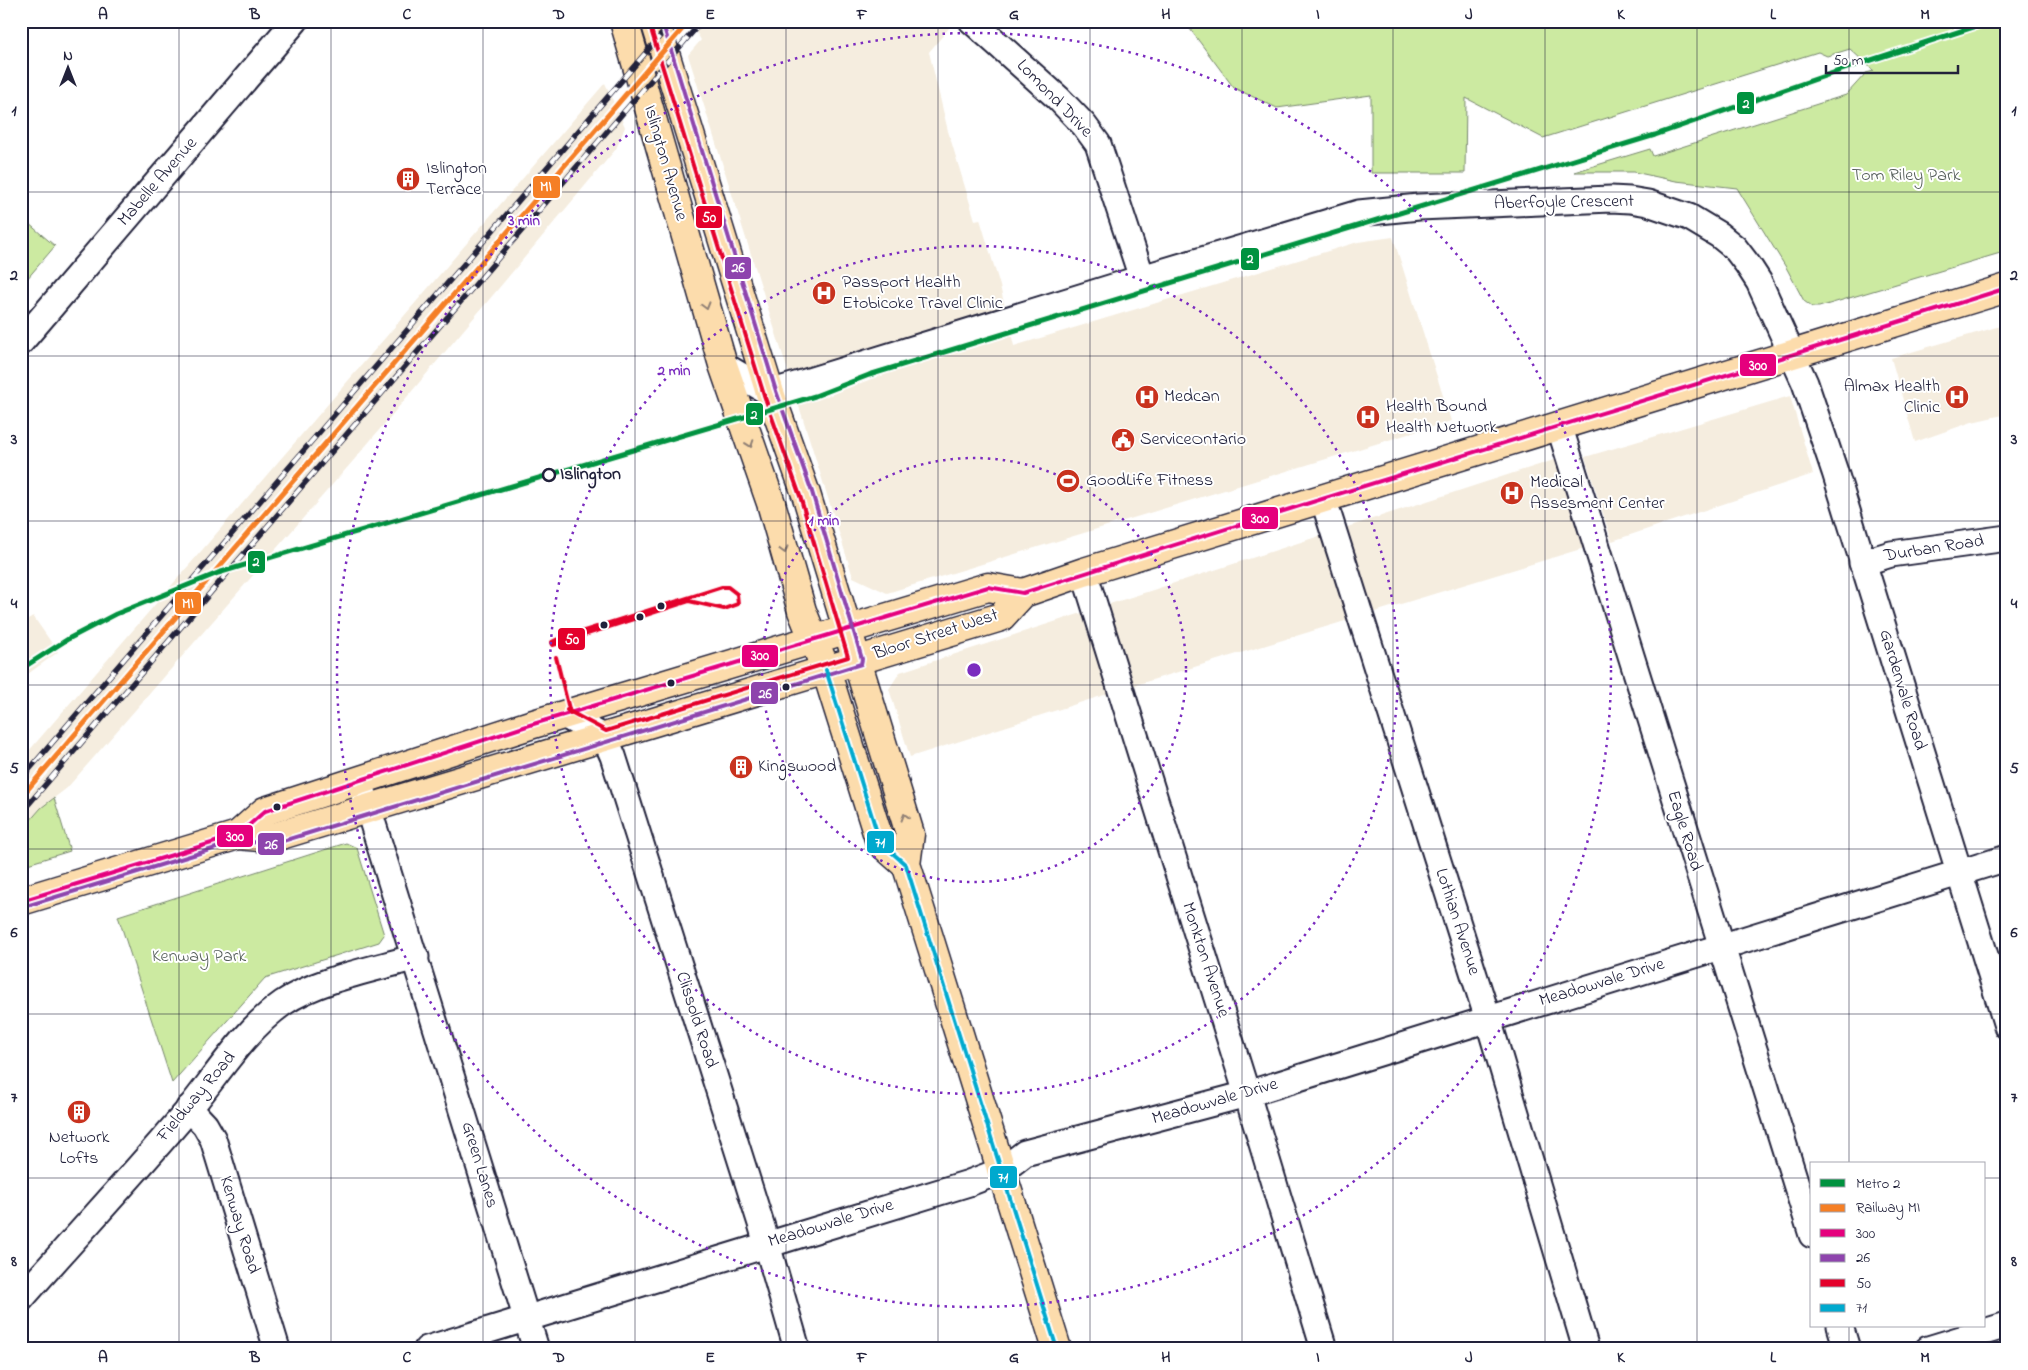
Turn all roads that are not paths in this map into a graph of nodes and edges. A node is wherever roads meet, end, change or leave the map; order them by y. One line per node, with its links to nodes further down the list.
1 (295, 21): 7 (street, Mabelle Avenue)
2 (624, 21): 9 (main road, Islington Avenue, one-way to 9)
3 (655, 21): 10 (main road, Islington Avenue)
4 (972, 21): 5 (street, Lomond Drive)
5 (1142, 278): 8 (street, Aberfoyle Crescent); 10 (street, Aberfoyle Crescent)
6 (2007, 288): 8 (main road, Bloor Street West)
7 (21, 342)
8 (1793, 355): 11 (main road, Bloor Street West); 16 (street, Gardenvale Road)
9 (723, 365): 10 (street); 14 (main road, Islington Avenue, one-way to 14)
10 (770, 393): 12 (main road, Islington Avenue)
11 (1559, 425): 13 (main road, Bloor Street West); 32 (street, Eagle Road)
12 (806, 494): 14 (main road); 19 (main road, Islington Avenue)
13 (1323, 498): 17 (main road, Bloor Street West); 34 (street, Lothian Avenue)
14 (771, 503): 20 (main road, Islington Avenue, one-way to 20)
15 (2007, 538): 16 (street, Durban Road)
16 (1862, 563): 30 (street, Gardenvale Road)
17 (1084, 572): 18 (main road, Bloor Street West); 36 (street, Monkton Avenue)
18 (1024, 593): 19 (main road, Bloor Street West); 21 (main road, Bloor Street West)
19 (846, 630): 20 (main road, Bloor Street West); 21 (main road, Islington Avenue)
20 (814, 640): 22 (main road, Islington Avenue); 23 (main road, Bloor Street West)
21 (856, 661): 22 (main road, Bloor Street West); 29 (main road, Islington Avenue, one-way to 21)
22 (826, 670): 24 (main road, Bloor Street West); 29 (main road, Islington Avenue)
23 (564, 715): 24 (street); 25 (main road, Bloor Street West)
24 (605, 738): 26 (main road, Bloor Street West); 40 (street, Clissold Road)
25 (360, 782): 26 (street, Green Lanes); 27 (main road, Bloor Street West)
26 (369, 809): 27 (main road, Bloor Street West); 33 (street, Green Lanes)
27 (238, 835): 31 (main road, Bloor Street West)
28 (2007, 858): 30 (street, Meadowvale Drive)
29 (906, 865): 38 (main road, Islington Avenue)
30 (1960, 872): 32 (street, Meadowvale Drive); 35 (street, Gardenvale Road)
31 (21, 902)
32 (1721, 946): 34 (street, Meadowvale Drive); 39 (street, Eagle Road)
33 (416, 957): 37 (street, Fieldway Road); 42 (street, Green Lanes)
34 (1488, 1019): 36 (street, Meadowvale Drive); 51 (street, Lothian Avenue)
35 (2007, 1026)
36 (1247, 1094): 38 (street, Meadowvale Drive); 50 (street, Monkton Avenue)
37 (189, 1108): 41 (street, Fieldway Road); 45 (street, Kenway Road)
38 (1003, 1170): 40 (street, Meadowvale Drive); 49 (main road, Islington Avenue)
39 (1810, 1230)
40 (767, 1243): 42 (street, Meadowvale Drive); 48 (street, Clissold Road)
41 (21, 1299)
42 (527, 1319): 46 (street, Meadowvale Drive); 47 (street, Green Lanes)
43 (2007, 1325): 53 (street)
44 (1841, 1328): 52 (street)
45 (277, 1349)
46 (427, 1349)
47 (536, 1349)
48 (797, 1349)
49 (1057, 1349)
50 (1324, 1349)
51 (1586, 1349)
52 (1848, 1349)
53 (1928, 1349)

